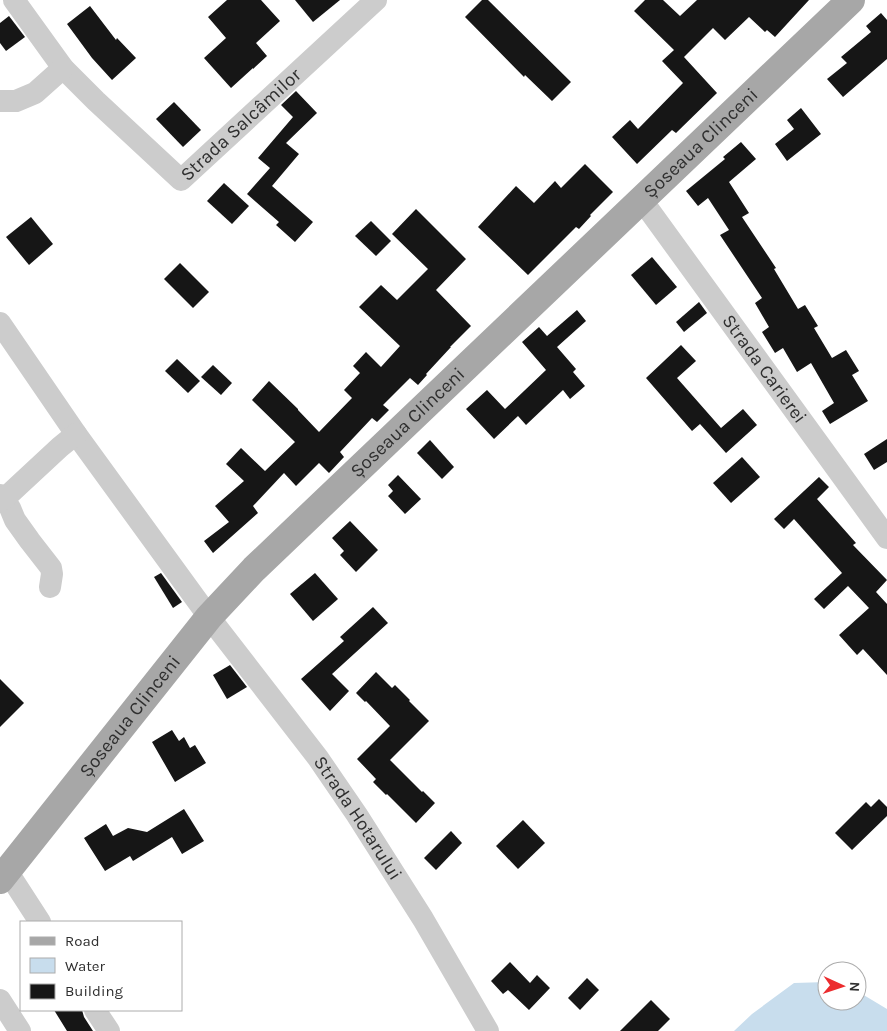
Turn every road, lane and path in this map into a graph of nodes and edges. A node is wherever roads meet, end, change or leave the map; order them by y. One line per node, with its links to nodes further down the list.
1 (14, 0): 4 (street)
2 (376, 0): 4 (street, Strada Salcâmilor)
3 (851, 0): 6 (main road, Șoseaua Clinceni)
4 (63, 68): 5 (street)
5 (0, 101)
6 (641, 199): 10 (street, Strada Carierei); 12 (main road, Șoseaua Clinceni)
7 (0, 323): 8 (street, Strada Hotarului)
8 (76, 434): 9 (street); 12 (street, Strada Hotarului)
9 (2, 497): 11 (street)
10 (887, 538)
11 (50, 587)
12 (209, 617): 13 (main road, Șoseaua Clinceni); 19 (street, Strada Hotarului)
13 (4, 875): 14 (street)
14 (39, 921)
15 (0, 1000): 17 (street)
16 (96, 1011): 18 (street)
17 (20, 1031)
18 (109, 1031)
19 (488, 1031)

